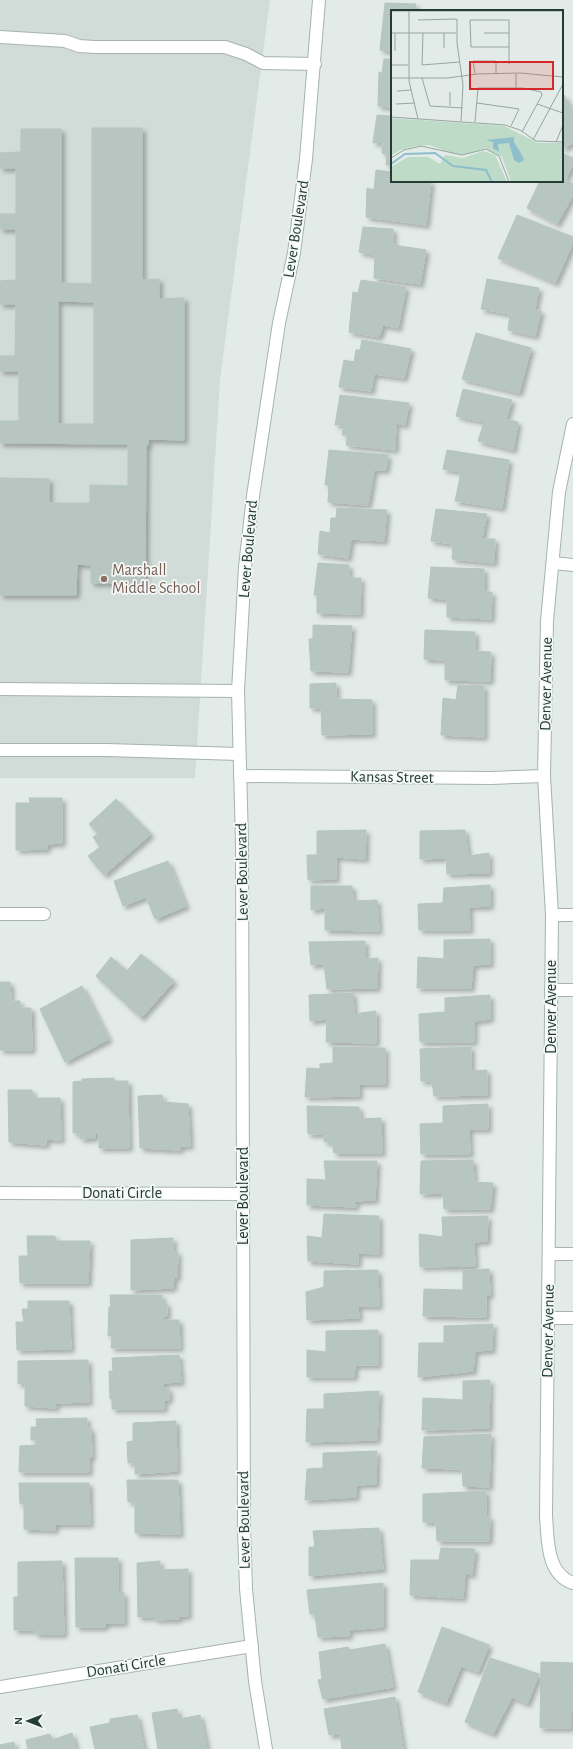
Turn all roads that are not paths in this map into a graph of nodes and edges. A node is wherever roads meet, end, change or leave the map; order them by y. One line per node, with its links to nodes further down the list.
1 (319, 0): 3 (street, Lever Boulevard)
2 (0, 37): 3 (street)
3 (315, 64): 8 (street, Lever Boulevard)
4 (573, 424): 5 (street, Denver Avenue)
5 (553, 563): 6 (street); 12 (street, Denver Avenue)
6 (573, 565)
7 (0, 688): 8 (street)
8 (238, 691): 10 (street, Lever Boulevard)
9 (0, 750): 10 (street)
10 (240, 754): 11 (street, Lever Boulevard)
11 (240, 776): 12 (street, Kansas Street); 20 (street, Lever Boulevard)
12 (544, 776): 15 (street, Denver Avenue)
13 (0, 914): 14 (street)
14 (44, 914)
15 (552, 915): 16 (street); 17 (street, Denver Avenue)
16 (573, 915)
17 (551, 990): 18 (street); 21 (street, Denver Avenue)
18 (573, 990)
19 (0, 1193): 20 (street, Donati Circle)
20 (243, 1194): 26 (street, Lever Boulevard)
21 (550, 1254): 22 (street); 23 (street, Denver Avenue)
22 (573, 1254)
23 (549, 1318): 24 (street); 25 (street, Denver Avenue)
24 (573, 1318)
25 (573, 1583)
26 (252, 1646): 27 (street, Donati Circle); 28 (street, Lever Boulevard)
27 (0, 1687)
28 (266, 1749)

